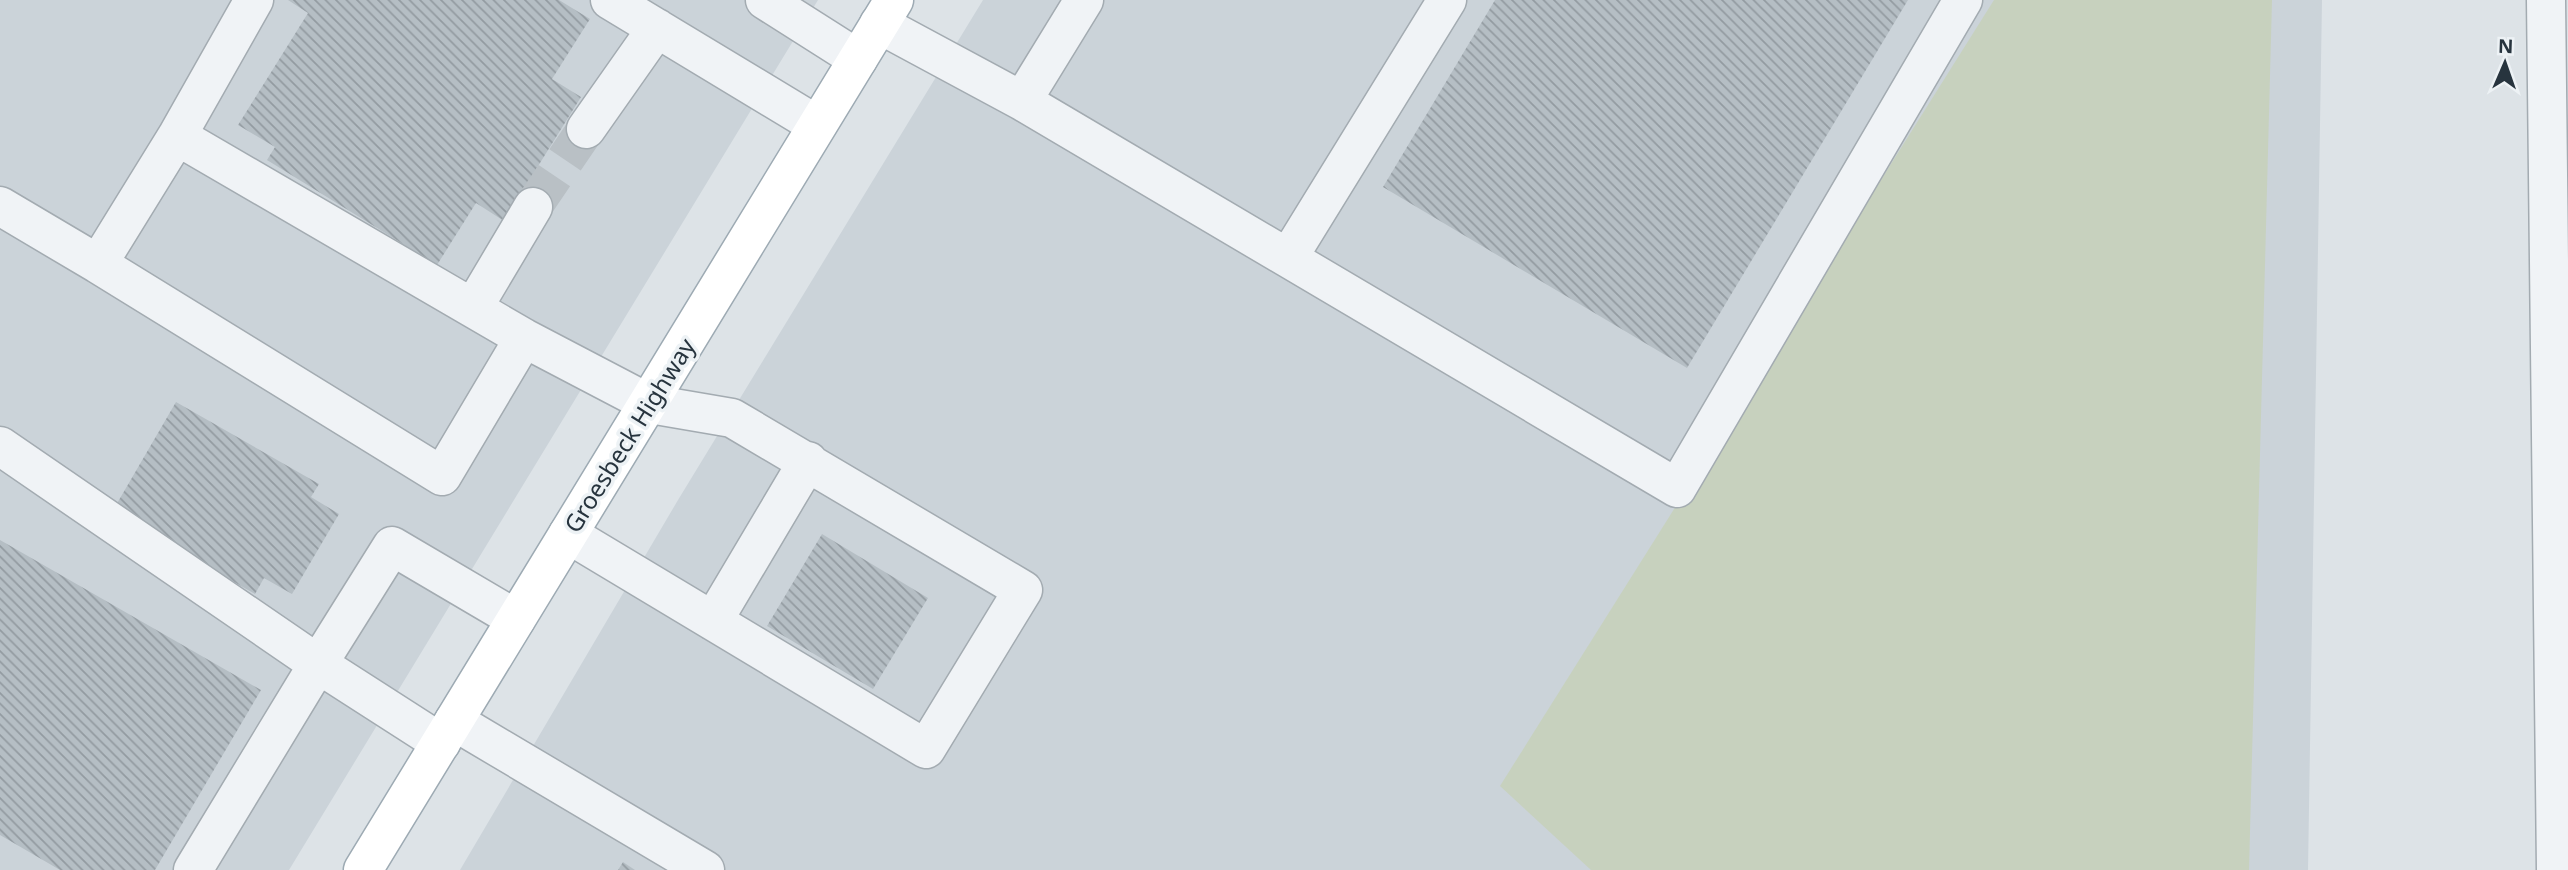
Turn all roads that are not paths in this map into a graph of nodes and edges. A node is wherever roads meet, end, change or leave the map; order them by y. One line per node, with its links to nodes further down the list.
1 (254, 0): 14 (street)
2 (610, 0): 9 (street)
3 (765, 0): 10 (street)
4 (1084, 0): 11 (street)
5 (1447, 0): 17 (street)
6 (1963, 0): 17 (street)
7 (2546, 0): 27 (street)
8 (886, 12): 10 (main road, Groesbeck Highway); 11 (street)
9 (657, 29): 12 (street); 13 (street)
10 (858, 59): 12 (main road, Groesbeck Highway)
11 (1022, 102): 17 (street)
12 (817, 125): 21 (main road, Groesbeck Highway)
13 (586, 129)
14 (177, 136): 18 (street); 19 (street)
15 (0, 206): 18 (street)
16 (533, 207): 19 (street)
17 (1288, 258)
18 (98, 264): 20 (street)
19 (473, 308): 20 (street)
20 (524, 338): 21 (street)
21 (650, 404): 23 (street); 24 (main road, Groesbeck Highway)
22 (0, 446): 28 (street)
23 (808, 461): 26 (street); 26 (street)
24 (568, 534): 25 (main road, Groesbeck Highway); 26 (street)
25 (516, 620): 28 (street); 29 (main road, Groesbeck Highway)
26 (713, 621)
27 (2561, 654): 33 (street)
28 (318, 664): 29 (street); 30 (street)
29 (447, 732): 31 (main road, Groesbeck Highway); 32 (street)
30 (193, 870)
31 (363, 870)
32 (705, 870)
33 (2556, 870)

